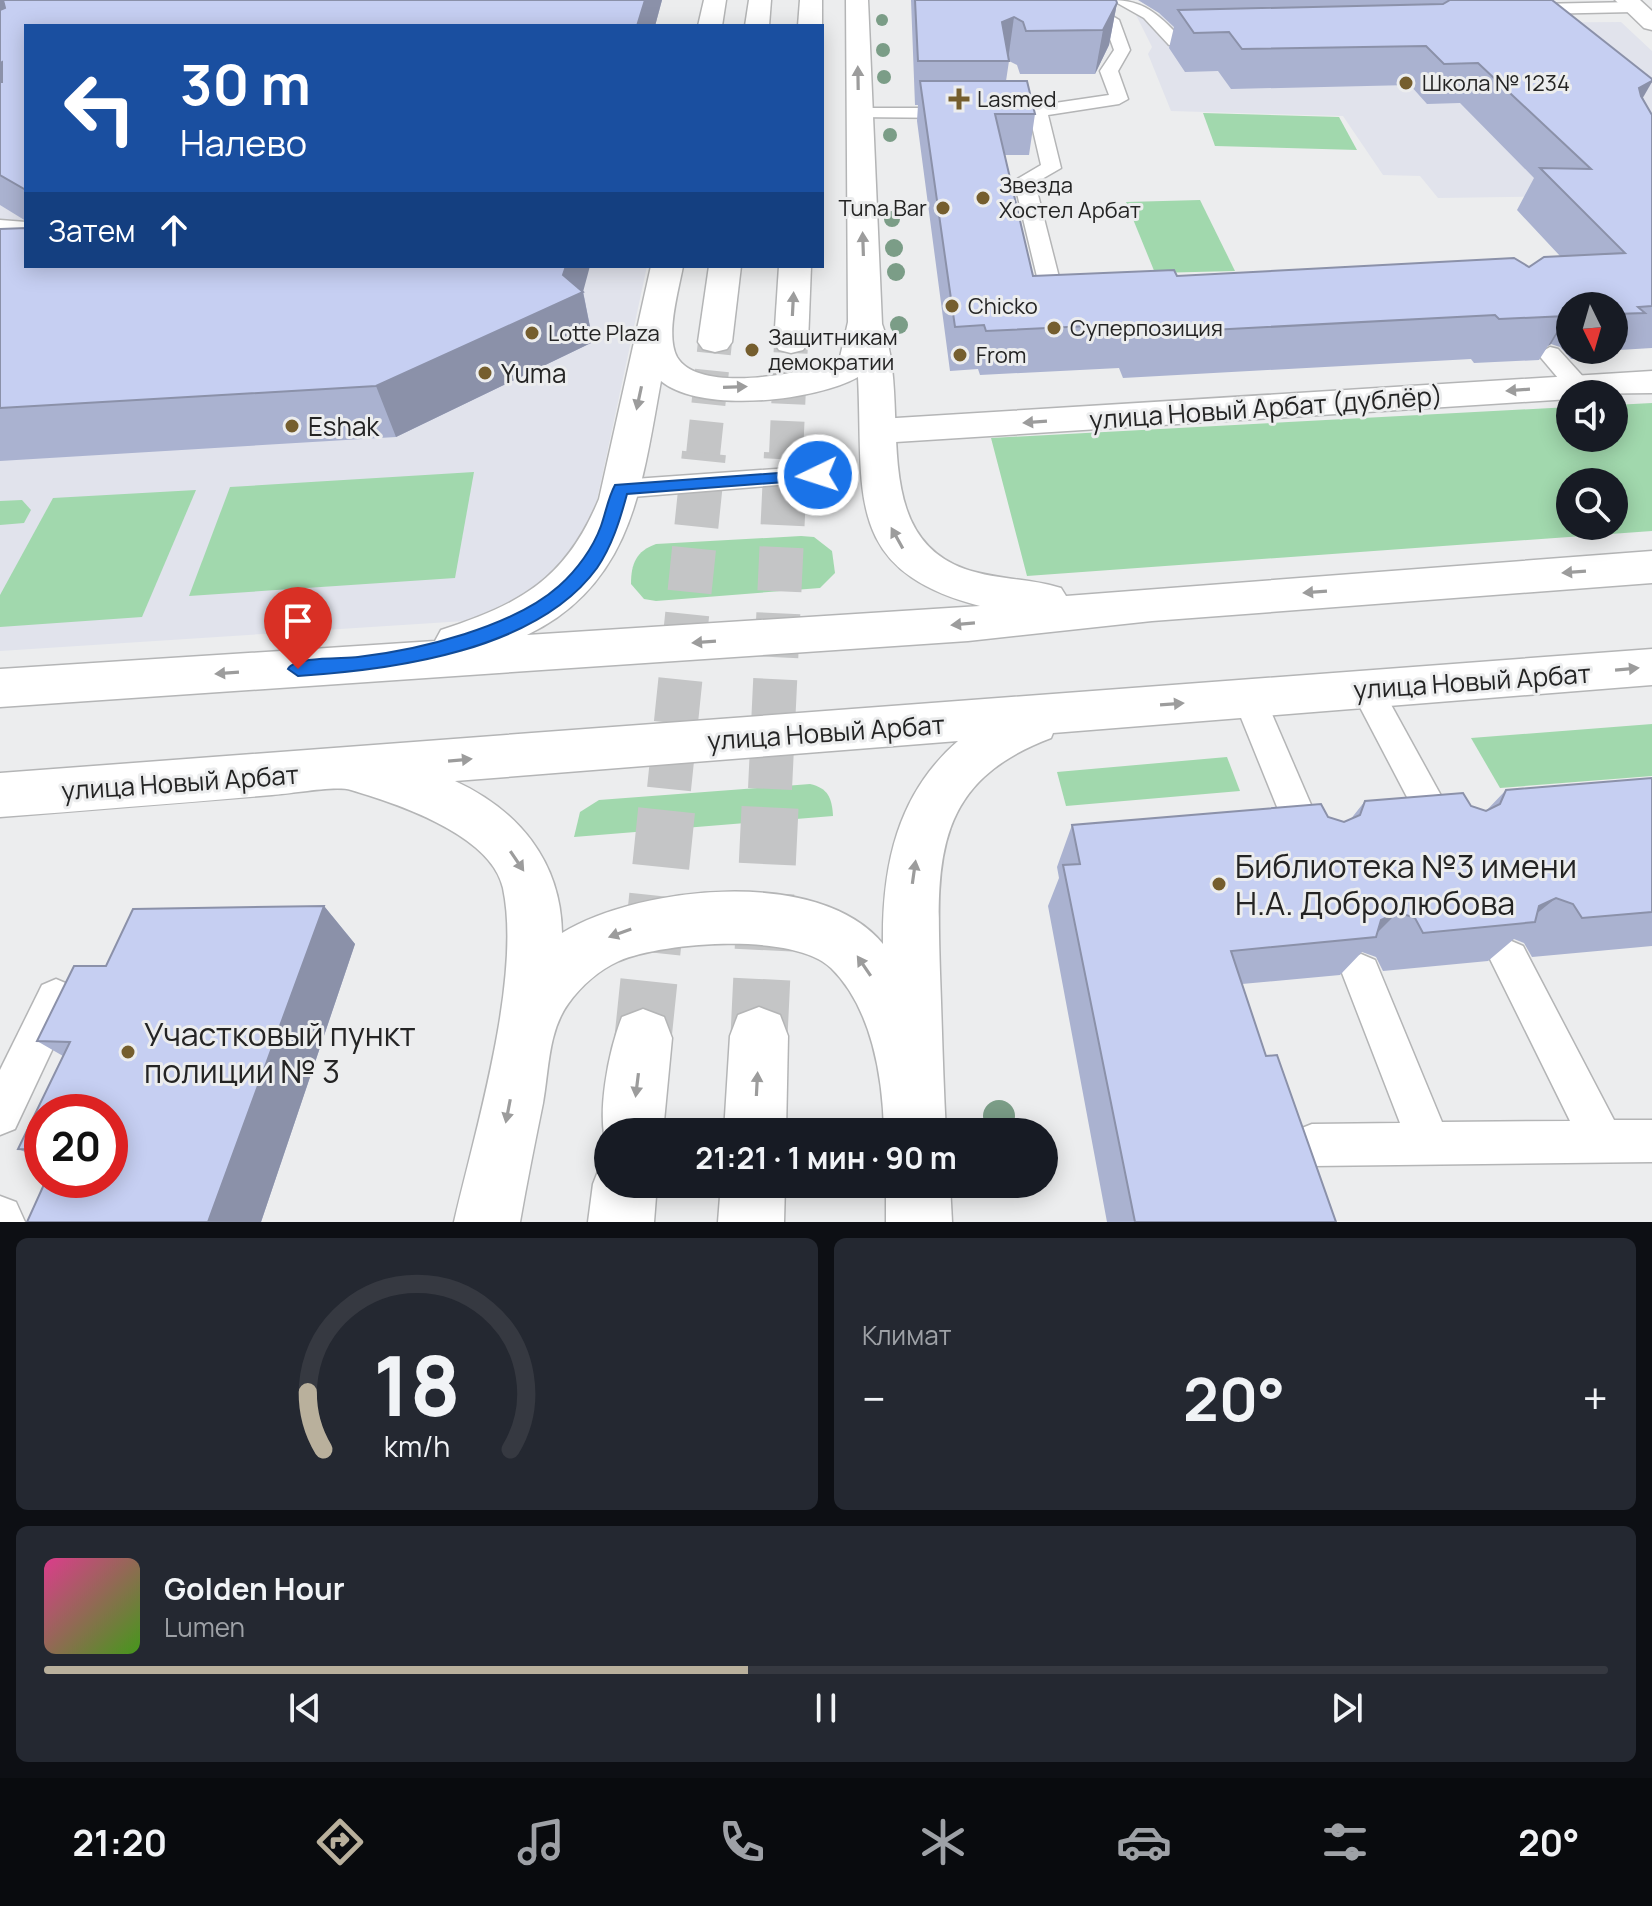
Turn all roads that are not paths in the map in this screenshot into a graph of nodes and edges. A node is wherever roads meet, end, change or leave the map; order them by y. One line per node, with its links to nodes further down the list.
1 (715, 0): 9 (main road)
2 (760, 0): 10 (main road)
3 (811, 0): 11 (main road)
4 (857, 0): 14 (main road, one-way to 4)
5 (1120, 0): 12 (lane)
6 (1450, 0): 7 (lane)
7 (1643, 14)
8 (1063, 20): 16 (lane)
9 (710, 24)
10 (757, 24)
11 (810, 24)
12 (1222, 40)
13 (1012, 92): 16 (lane)
14 (859, 113): 15 (lane); 24 (main road, one-way to 14)
15 (973, 113)
16 (1019, 113): 22 (lane)
17 (0, 226): 18 (lane)
18 (24, 228)
19 (667, 268): 23 (main road)
20 (725, 268): 25 (main road)
21 (795, 268): 26 (main road, one-way to 21)
22 (1098, 304)
23 (657, 322): 24 (main road, one-way to 24); 34 (main road, one-way to 34)
24 (865, 322): 32 (main road)
25 (715, 342)
26 (791, 343)
27 (1550, 354): 28 (lane)
28 (1573, 380)
29 (1652, 382): 30 (main road, улица Новый Арбат (дублёр))
30 (1628, 383)
31 (1556, 387): 32 (main road, улица Новый Арбат (дублёр), one-way to 32)
32 (880, 431): 36 (main road, one-way to 32)
33 (818, 475): 34 (lane)
34 (620, 489): 37 (main road)
35 (1652, 567): 36 (main road, one-way to 36)
36 (1152, 604): 37 (main road, one-way to 37)
37 (361, 664): 39 (main road, one-way to 39)
38 (1652, 667): 40 (main road, улица Новый Арбат, one-way to 38)
39 (0, 688)
40 (1367, 690): 41 (main road, улица Новый Арбат); 45 (lane)
41 (1249, 698): 42 (main road, улица Новый Арбат, one-way to 41); 46 (lane)
42 (1095, 710): 43 (main road, улица Новый Арбат, one-way to 42); 53 (main road, one-way to 42)
43 (327, 771): 44 (main road, улица Новый Арбат); 50 (main road, one-way to 50)
44 (0, 795)
45 (1444, 835)
46 (1311, 846)
47 (1509, 959): 58 (lane)
48 (1361, 973): 59 (lane)
49 (56, 999): 54 (lane)
50 (523, 1034): 53 (main road, one-way to 50); 64 (main road, one-way to 64)
51 (759, 1036): 56 (main road, one-way to 51)
52 (643, 1038): 55 (main road, one-way to 55)
53 (914, 1111)
54 (0, 1114)
55 (634, 1118)
56 (756, 1118)
57 (1652, 1141): 58 (lane)
58 (1603, 1142): 59 (lane)
59 (1429, 1143): 60 (lane)
60 (1312, 1145)
61 (624, 1198): 65 (main road)
62 (752, 1198): 66 (main road)
63 (918, 1198): 67 (main road)
64 (487, 1222)
65 (621, 1222)
66 (751, 1222)
67 (919, 1222)

